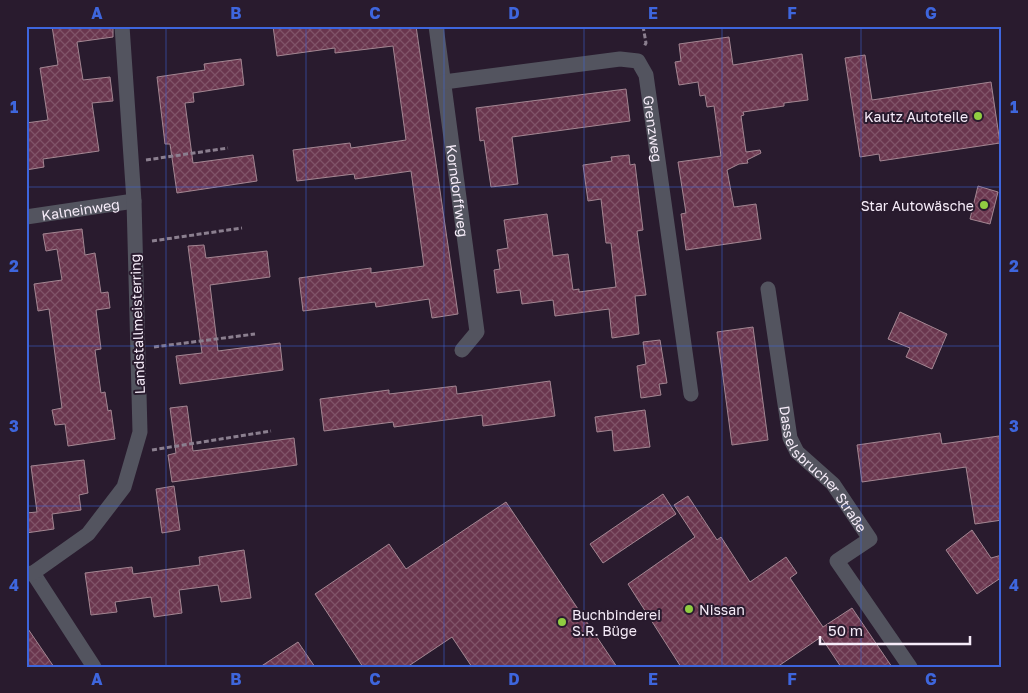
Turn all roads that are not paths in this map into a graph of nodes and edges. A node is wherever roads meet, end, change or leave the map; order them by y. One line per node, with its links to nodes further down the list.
1 (122, 26): 4 (street, Landstallmeisterring)
2 (436, 26): 3 (street, Korndorffweg)
3 (444, 82): 7 (street, Korndorffweg); 8 (street, Grenzweg)
4 (134, 201): 5 (street, Kalneinweg); 9 (street, Landstallmeisterring)
5 (26, 217)
6 (768, 289): 11 (street, Dasselsbrucher Straße)
7 (462, 350)
8 (691, 394)
9 (30, 574): 10 (street)
10 (94, 667)
11 (910, 667)

